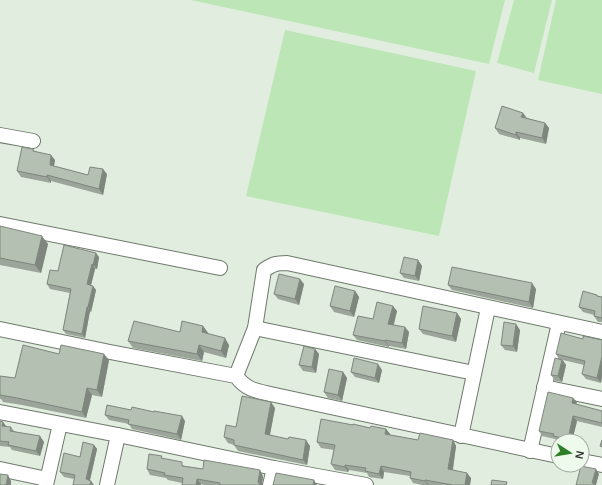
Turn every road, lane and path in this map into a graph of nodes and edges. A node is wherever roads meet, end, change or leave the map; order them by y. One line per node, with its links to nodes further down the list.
1 (0, 135): 2 (street)
2 (33, 141)
3 (0, 224): 4 (street)
4 (220, 268)
5 (488, 308): 6 (street); 7 (street); 10 (street)
6 (559, 323): 9 (street); 12 (street)
7 (255, 328): 10 (street); 11 (street)
8 (0, 329): 11 (street)
9 (602, 332)
10 (474, 373): 17 (street)
11 (236, 376): 17 (street)
12 (544, 387): 13 (street); 18 (street)
13 (602, 399)
14 (0, 412): 15 (street)
15 (60, 424): 16 (street); 24 (street)
16 (118, 436): 22 (street); 26 (street)
17 (461, 436): 18 (street)
18 (530, 451): 19 (street)
19 (550, 455)
20 (590, 463): 21 (street)
21 (602, 465)
22 (274, 468): 25 (street); 27 (street)
23 (0, 469): 24 (street)
24 (47, 482)
25 (330, 482): 28 (street)
26 (107, 485)
27 (270, 485)
28 (366, 485)

